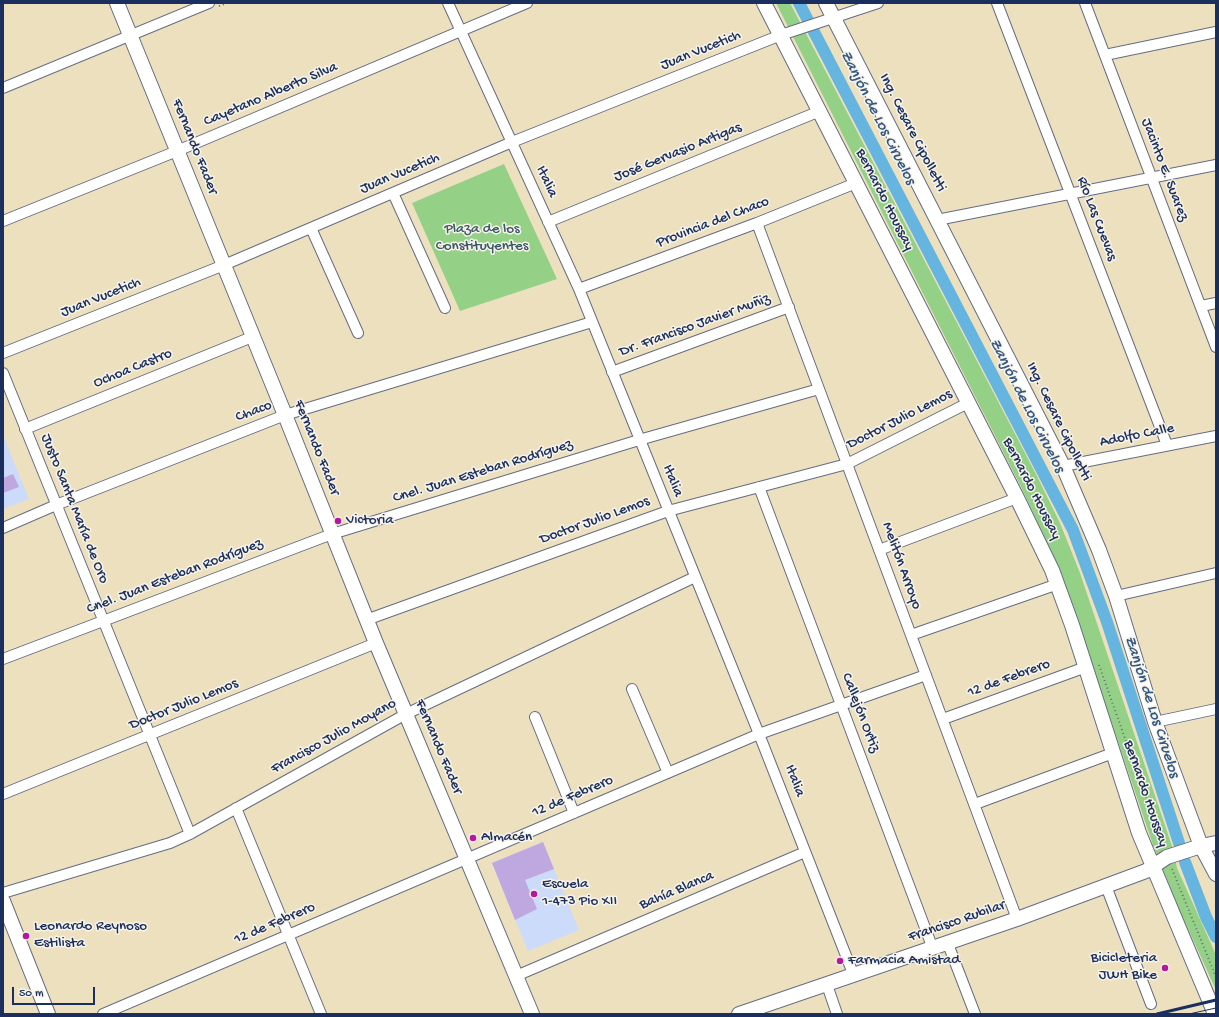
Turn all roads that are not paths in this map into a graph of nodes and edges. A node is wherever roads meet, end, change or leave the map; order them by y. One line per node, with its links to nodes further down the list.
1 (117, 3): 13 (street, Fernando Fader)
2 (209, 3): 13 (street)
3 (448, 3): 11 (street, Italia)
4 (527, 3): 11 (street, Cayetano Alberto Silva)
5 (764, 3): 14 (street, Bernardo Houssay)
6 (826, 3): 10 (street, Ing. Cesare Cipolletti)
7 (878, 3): 10 (street, Juan Vucetich)
8 (997, 3): 24 (street, Río Las Cuevas)
9 (1085, 3): 15 (street, Jacinto E. Suarez)
10 (827, 20): 14 (street, Juan Vucetich); 25 (street, Ing. Cesare Cipolletti)
11 (460, 30): 18 (street, Italia); 19 (street, Cayetano Alberto Silva)
12 (1216, 32): 15 (street)
13 (131, 35): 16 (street); 19 (street, Fernando Fader)
14 (781, 35): 17 (street, Bernardo Houssay); 18 (street, Juan Vucetich)
15 (1105, 55): 21 (street, Jacinto E. Suarez)
16 (3, 88)
17 (820, 112): 22 (street, Bernardo Houssay); 27 (street, José Gervasio Artigas)
18 (512, 142): 23 (street, Juan Vucetich); 27 (street, Italia)
19 (177, 151): 26 (street, Cayetano Alberto Silva); 30 (street, Fernando Fader)
20 (1216, 165): 21 (street)
21 (1151, 179): 24 (street); 33 (street, Jacinto E. Suarez)
22 (856, 184): 28 (street, Provincia del Chaco); 44 (street, Bernardo Houssay)
23 (393, 193): 29 (street, Juan Vucetich); 35 (street)
24 (1070, 194): 25 (street); 49 (street, Río Las Cuevas)
25 (937, 220): 51 (street, Ing. Cesare Cipolletti)
26 (3, 221)
27 (548, 222): 31 (street, Italia)
28 (757, 223): 31 (street, Provincia del Chaco); 34 (street, Melitón Arroyo)
29 (311, 228): 30 (street, Juan Vucetich); 37 (street)
30 (224, 265): 38 (street, Fernando Fader); 40 (street, Juan Vucetich)
31 (579, 289): 36 (street, Italia)
32 (1216, 303): 33 (street)
33 (1201, 306): 39 (street, Jacinto E. Suarez)
34 (789, 307): 41 (street, Dr. Francisco Javier Muñiz); 43 (street, Melitón Arroyo)
35 (445, 308)
36 (592, 322): 41 (street, Italia); 45 (street, Chaco)
37 (358, 333)
38 (252, 336): 45 (street, Fernando Fader); 46 (street, Ochoa Castro)
39 (1216, 347)
40 (3, 353)
41 (612, 372): 48 (street, Italia)
42 (3, 374): 46 (street, Justo Santa María de Oro)
43 (819, 389): 48 (street, Cnel. Juan Esteban Rodríguez); 50 (street, Melitón Arroyo)
44 (968, 403): 50 (street, Doctor Julio Lemos); 53 (street, Bernardo Houssay)
45 (285, 416): 54 (street, Chaco); 57 (street, Fernando Fader)
46 (26, 429): 54 (street, Justo Santa María de Oro)
47 (1216, 436): 49 (street, Adolfo Calle)
48 (639, 440): 55 (street, Italia); 57 (street, Cnel. Juan Esteban Rodríguez)
49 (1168, 445): 51 (street, Adolfo Calle)
50 (847, 464): 52 (street, Doctor Julio Lemos); 58 (street, Melitón Arroyo)
51 (1064, 466): 62 (street, Ing. Cesare Cipolletti)
52 (759, 487): 55 (street, Doctor Julio Lemos); 71 (street, Callejón Ortiz)
53 (1017, 498): 58 (street); 61 (street, Bernardo Houssay)
54 (56, 505): 56 (street, Chaco); 64 (street, Justo Santa María de Oro)
55 (668, 511): 60 (street, Italia); 63 (street, Doctor Julio Lemos)
56 (3, 528)
57 (332, 534): 63 (street, Fernando Fader); 64 (street, Cnel. Juan Esteban Rodríguez)
58 (879, 550): 65 (street, Melitón Arroyo)
59 (1216, 574): 62 (street)
60 (695, 577): 73 (street, Francisco Julio Moyano); 77 (street, Italia)
61 (1058, 584): 65 (street); 68 (street, Bernardo Houssay)
62 (1116, 596): 76 (street, Ing. Cesare Cipolletti)
63 (366, 620): 66 (street, Fernando Fader)
64 (103, 621): 67 (street, Cnel. Juan Esteban Rodríguez); 78 (street, Justo Santa María de Oro)
65 (911, 635): 69 (street, Melitón Arroyo)
66 (376, 643): 73 (street, Fernando Fader); 78 (street, Doctor Julio Lemos)
67 (3, 660)
68 (1086, 667): 75 (street, 12 de Febrero); 79 (street, Bernardo Houssay)
69 (926, 676): 71 (street, 12 de Febrero); 75 (street, Melitón Arroyo)
70 (632, 689): 80 (street)
71 (841, 704): 77 (street, 12 de Febrero); 98 (street, Callejón Ortiz)
72 (1216, 709): 76 (street)
73 (406, 714): 83 (street, Francisco Julio Moyano); 89 (street, Fernando Fader)
74 (535, 717): 84 (street)
75 (943, 719): 82 (street, Melitón Arroyo)
76 (1155, 722): 87 (street, Ing. Cesare Cipolletti)
77 (759, 734): 80 (street, 12 de Febrero); 88 (street, Italia)
78 (150, 735): 81 (street, Doctor Julio Lemos); 85 (street, Justo Santa María de Oro)
79 (1113, 753): 82 (street); 90 (street, Bernardo Houssay)
80 (668, 773): 84 (street, 12 de Febrero)
81 (3, 794)
82 (974, 804): 95 (street, Melitón Arroyo)
83 (236, 808): 85 (street, Francisco Julio Moyano); 96 (street)
84 (574, 813): 89 (street, 12 de Febrero)
85 (190, 834): 93 (street, Francisco Julio Moyano)
86 (1216, 843): 87 (street, Francisco Rubilar)
87 (1202, 846): 90 (street, Francisco Rubilar); 91 (street, Ing. Cesare Cipolletti)
88 (805, 852): 99 (street, Bahía Blanca); 100 (street, Italia)
89 (467, 859): 96 (street, 12 de Febrero); 99 (street, Fernando Fader)
90 (1153, 866): 92 (street, Francisco Rubilar); 104 (street, Bernardo Houssay)
91 (1216, 874)
92 (1106, 886): 95 (street, Francisco Rubilar); 102 (street)
93 (3, 893)
94 (3, 901): 105 (street)
95 (1018, 919): 97 (street, Francisco Rubilar)
96 (288, 935): 106 (street, 12 de Febrero); 107 (street)
97 (948, 944): 98 (street, Francisco Rubilar); 111 (street)
98 (933, 949): 100 (street, Francisco Rubilar)
99 (516, 976): 108 (street, Fernando Fader)
100 (854, 976): 101 (street, Francisco Rubilar)
101 (827, 985): 103 (street, Francisco Rubilar); 110 (street)
102 (1151, 1004)
103 (761, 1010): 109 (street, Francisco Rubilar)
104 (1215, 1013)
105 (48, 1014)
106 (103, 1014)
107 (321, 1014)
108 (532, 1014)
109 (739, 1014)
110 (837, 1014)
111 (975, 1014)

